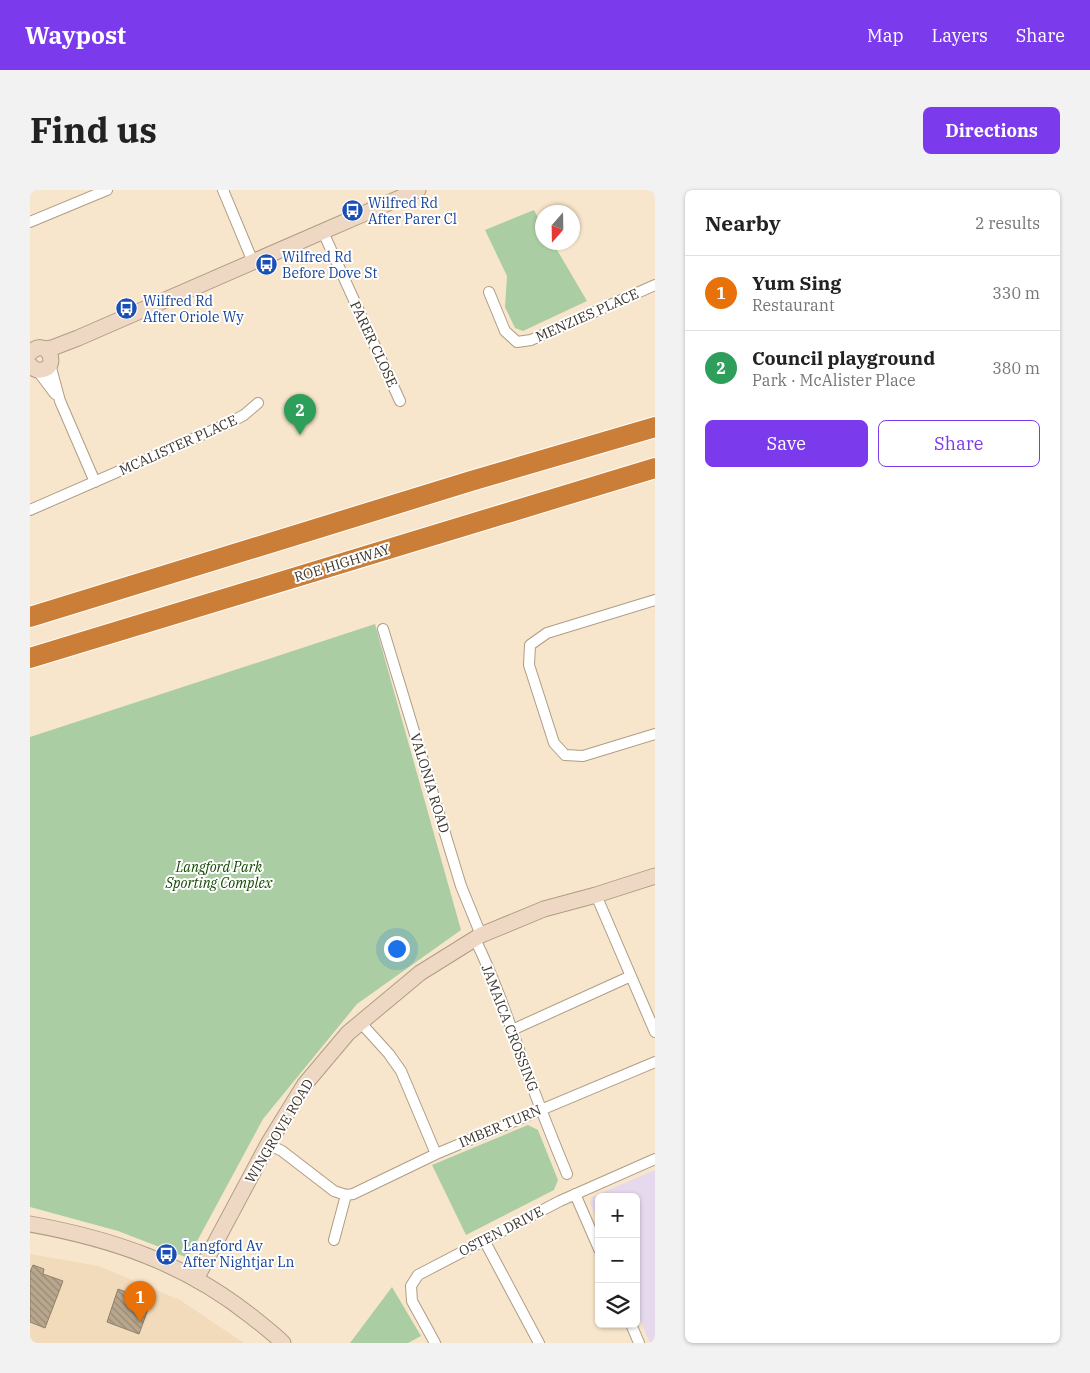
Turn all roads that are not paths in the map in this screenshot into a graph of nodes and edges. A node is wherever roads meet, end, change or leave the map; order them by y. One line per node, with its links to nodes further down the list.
1 (107, 190): 4 (street)
2 (223, 190): 6 (street)
3 (418, 190): 5 (main road)
4 (30, 222)
5 (323, 232): 6 (main road); 10 (street, PARER CLOSE)
6 (254, 262): 9 (main road)
7 (655, 285): 8 (street, MENZIES PLACE)
8 (489, 292)
9 (38, 363): 14 (street)
10 (400, 401)
11 (258, 403): 14 (street, MCALISTER PLACE)
12 (655, 426): 17 (highway)
13 (655, 468): 19 (highway, ROE HIGHWAY)
14 (95, 482): 15 (street, MCALISTER PLACE)
15 (30, 510)
16 (655, 600): 20 (street)
17 (30, 617)
18 (384, 629): 23 (street, VALONIA ROAD)
19 (30, 658)
20 (655, 734)
21 (655, 876): 22 (main road, WINGROVE ROAD)
22 (596, 895): 23 (main road, WINGROVE ROAD); 24 (street)
23 (478, 937): 25 (main road, WINGROVE ROAD); 26 (street, JAMAICA CROSSING)
24 (631, 976): 26 (street); 27 (street)
25 (361, 1022): 30 (main road, WINGROVE ROAD); 31 (street)
26 (512, 1030): 29 (street, JAMAICA CROSSING)
27 (655, 1032)
28 (655, 1062): 29 (street, IMBER TURN)
29 (541, 1109): 31 (street, IMBER TURN); 33 (street, JAMAICA CROSSING)
30 (268, 1144): 35 (street); 40 (main road, WINGROVE ROAD)
31 (436, 1154): 35 (street, IMBER TURN)
32 (655, 1159): 34 (street, OSTEN DRIVE)
33 (567, 1174)
34 (575, 1194): 38 (street, OSTEN DRIVE); 39 (street)
35 (346, 1195): 37 (street)
36 (30, 1224): 40 (main road)
37 (334, 1240)
38 (484, 1240): 43 (street, OSTEN DRIVE); 44 (street)
39 (595, 1240)
40 (196, 1279): 42 (main road)
41 (633, 1328): 45 (street)
42 (283, 1343)
43 (435, 1343)
44 (539, 1343)
45 (639, 1343)

